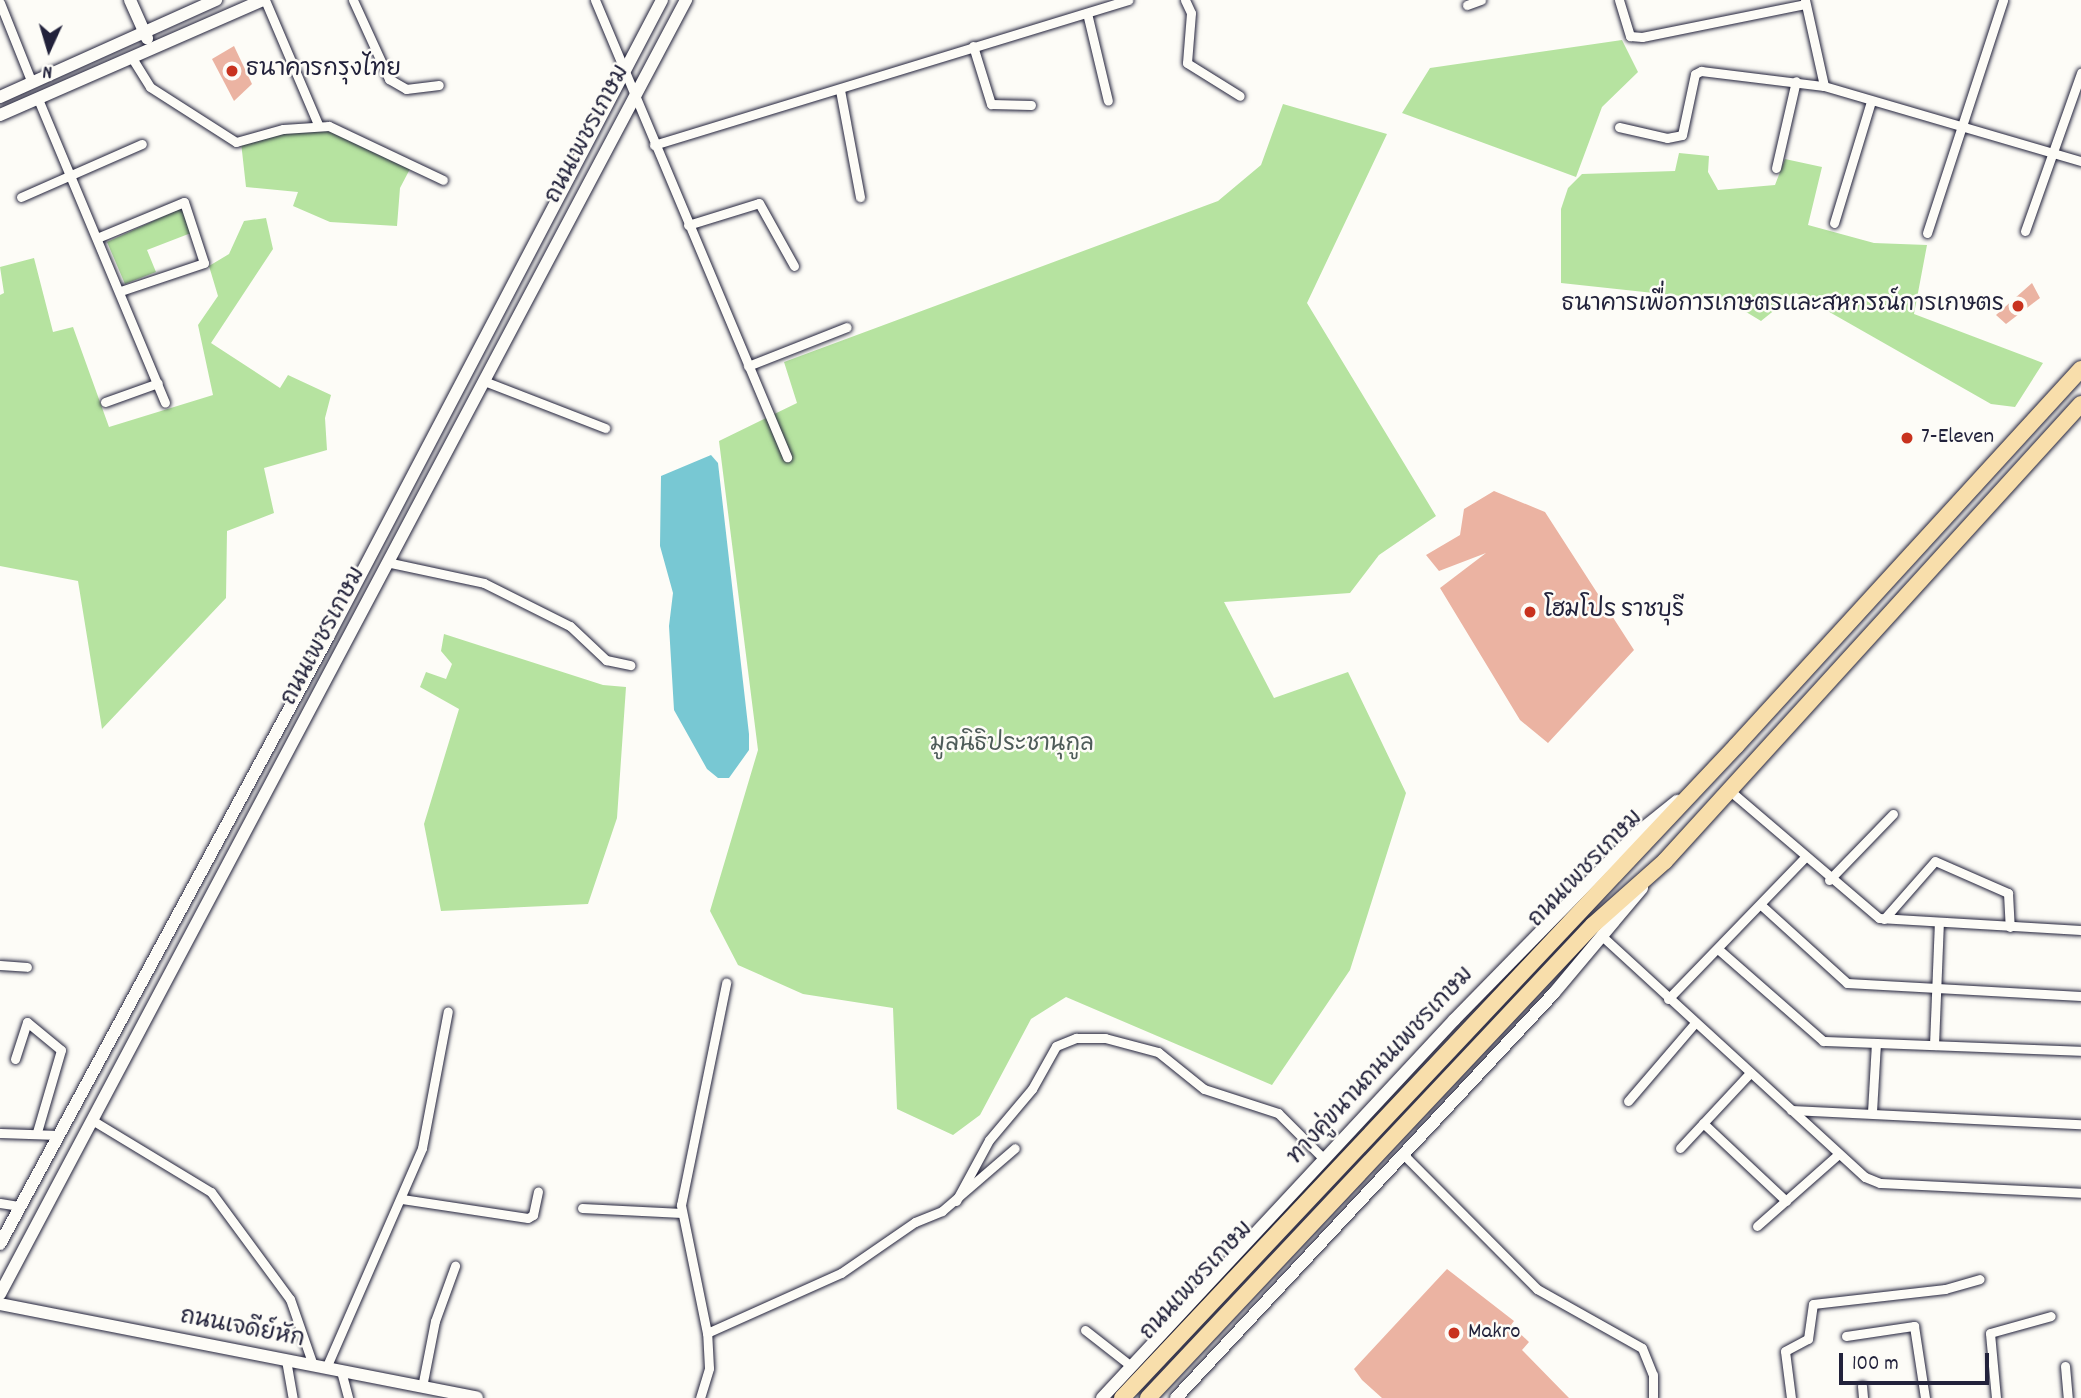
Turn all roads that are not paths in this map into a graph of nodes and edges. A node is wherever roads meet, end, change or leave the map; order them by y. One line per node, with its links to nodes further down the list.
1 (130, 0): 17 (main road)
2 (216, 0): 17 (main road)
3 (264, 0): 19 (main road); 36 (street)
4 (353, 0): 25 (street)
5 (595, 0): 21 (street)
6 (662, 0): 21 (main road, ถนนเพชรเกษม)
7 (686, 0): 31 (main road, ถนนเพชรเกษม)
8 (1128, 0): 16 (street)
9 (1185, 0): 28 (street)
10 (1481, 0): 15 (street)
11 (1619, 0): 13 (street)
12 (2003, 0): 37 (street)
13 (1805, 2): 26 (street)
14 (0, 3): 24 (street)
15 (1467, 5)
16 (1087, 13): 18 (street); 32 (street)
17 (144, 32): 19 (main road); 24 (main road)
18 (973, 46): 27 (street); 34 (street)
19 (151, 48): 20 (main road)
20 (132, 58): 30 (main road); 36 (street)
21 (624, 71): 31 (street); 66 (main road, ถนนเพชรเกษม)
22 (2081, 73): 41 (street)
23 (1796, 81): 26 (street); 38 (street); 43 (street)
24 (32, 83): 29 (main road); 30 (main road)
25 (439, 85)
26 (1824, 86): 33 (street)
27 (839, 90): 40 (street); 47 (street)
28 (1240, 96)
29 (0, 97)
30 (38, 99): 35 (main road); 44 (street)
31 (634, 100): 40 (street); 58 (main road, ถนนเพชรเกษม)
32 (1108, 101)
33 (1871, 102): 37 (street); 48 (street)
34 (1031, 105)
35 (0, 116)
36 (318, 124): 45 (street)
37 (1961, 125): 41 (street); 51 (street)
38 (1619, 127)
39 (142, 144): 44 (street)
40 (654, 145): 49 (street)
41 (2054, 153): 42 (street); 50 (street)
42 (2081, 161)
43 (1776, 168)
44 (71, 175): 46 (street); 52 (street)
45 (443, 180)
46 (21, 197)
47 (859, 197)
48 (1834, 223)
49 (688, 225): 53 (street); 56 (street)
50 (2025, 231)
51 (1927, 233)
52 (97, 238): 54 (street); 54 (street)
53 (794, 266)
54 (121, 291): 59 (street)
55 (847, 327): 56 (street)
56 (748, 366): 64 (street)
57 (2081, 369): 69 (highway, ถนนเพชรเกษม)
58 (484, 381): 63 (street); 65 (main road, ถนนเพชรเกษม)
59 (158, 383): 60 (street); 61 (street)
60 (105, 402)
61 (165, 402)
62 (2081, 404): 70 (highway, ถนนเพชรเกษม)
63 (605, 428)
64 (787, 457)
65 (391, 563): 67 (main road, ถนนเพชรเกษม); 68 (street)
66 (335, 623): 67 (main road); 103 (main road, ถนนเพชรเกษม)
67 (353, 632): 98 (main road, ถนนเพชรเกษม)
68 (629, 665)
69 (1706, 778): 108 (main road, ทางคู่ขนานถนนเพชรเกษม); 140 (highway, ถนนเพชรเกษม)
70 (1729, 790): 72 (street); 73 (highway, ถนนเพชรเกษม)
71 (1893, 814): 74 (street)
72 (1805, 857): 74 (street); 75 (street)
73 (1665, 861): 80 (main road); 141 (highway, ถนนเพชรเกษม)
74 (1829, 880): 76 (street)
75 (1761, 905): 81 (street); 85 (street)
76 (1884, 919): 77 (street); 78 (street)
77 (1939, 923): 78 (street); 85 (street)
78 (2010, 927): 79 (street)
79 (2081, 930)
80 (1603, 937): 87 (street); 106 (main road)
81 (1718, 949): 87 (street); 90 (street)
82 (0, 965): 83 (street)
83 (27, 967)
84 (726, 983): 117 (street)
85 (1937, 988): 86 (street); 91 (street)
86 (2081, 996)
87 (1668, 999): 89 (street)
88 (448, 1011): 111 (street)
89 (1694, 1024): 94 (street); 95 (street)
90 (1876, 1043): 91 (street); 97 (street)
91 (1934, 1045): 92 (street)
92 (2081, 1051)
93 (15, 1059): 101 (street)
94 (1749, 1074): 96 (street); 99 (street)
95 (1628, 1101)
96 (1791, 1110): 97 (street); 107 (street)
97 (1872, 1112): 100 (street)
98 (92, 1120): 122 (main road, ถนนเพชรเกษม); 130 (street)
99 (1703, 1123): 105 (street); 113 (street)
100 (2081, 1124)
101 (37, 1132): 102 (street); 103 (street)
102 (0, 1133)
103 (58, 1135): 115 (main road, ถนนเพชรเกษม)
104 (1015, 1147): 112 (street)
105 (1679, 1148)
106 (1403, 1154): 142 (main road); 143 (street)
107 (1836, 1156): 110 (street); 113 (street)
108 (1324, 1159): 112 (street); 129 (main road, ทางคู่ขนานถนนเพชรเกษม)
109 (538, 1192): 111 (street)
110 (2081, 1193)
111 (402, 1199): 130 (street)
112 (956, 1200): 126 (street)
113 (1786, 1201): 118 (street)
114 (0, 1203): 115 (street)
115 (20, 1206): 119 (main road, ถนนเพชรเกษม)
116 (582, 1208): 117 (street)
117 (682, 1213): 126 (street)
118 (1757, 1226)
119 (0, 1244)
120 (455, 1266): 134 (street)
121 (1980, 1279): 144 (street)
122 (0, 1294)
123 (0, 1304): 128 (main road, ถนนเจดีย์หัก)
124 (2050, 1315): 147 (street)
125 (1086, 1330): 129 (street)
126 (707, 1333): 138 (street)
127 (1846, 1336): 146 (street)
128 (286, 1360): 130 (main road, ถนนเจดีย์หัก); 135 (street)
129 (1131, 1366): 139 (main road, ทางคู่ขนานถนนเพชรเกษม)
130 (319, 1367): 132 (main road, ถนนเจดีย์หัก)
131 (2065, 1367): 148 (street)
132 (341, 1371): 134 (main road, ถนนเจดีย์หัก); 136 (street)
133 (1862, 1386): 145 (street)
134 (422, 1387): 137 (main road, ถนนเจดีย์หัก)
135 (293, 1398)
136 (348, 1398)
137 (477, 1398)
138 (700, 1398)
139 (1102, 1398)
140 (1122, 1398)
141 (1148, 1398)
142 (1176, 1398)
143 (1653, 1398)
144 (1791, 1398)
145 (1863, 1398)
146 (1925, 1398)
147 (1996, 1398)
148 (2068, 1398)

